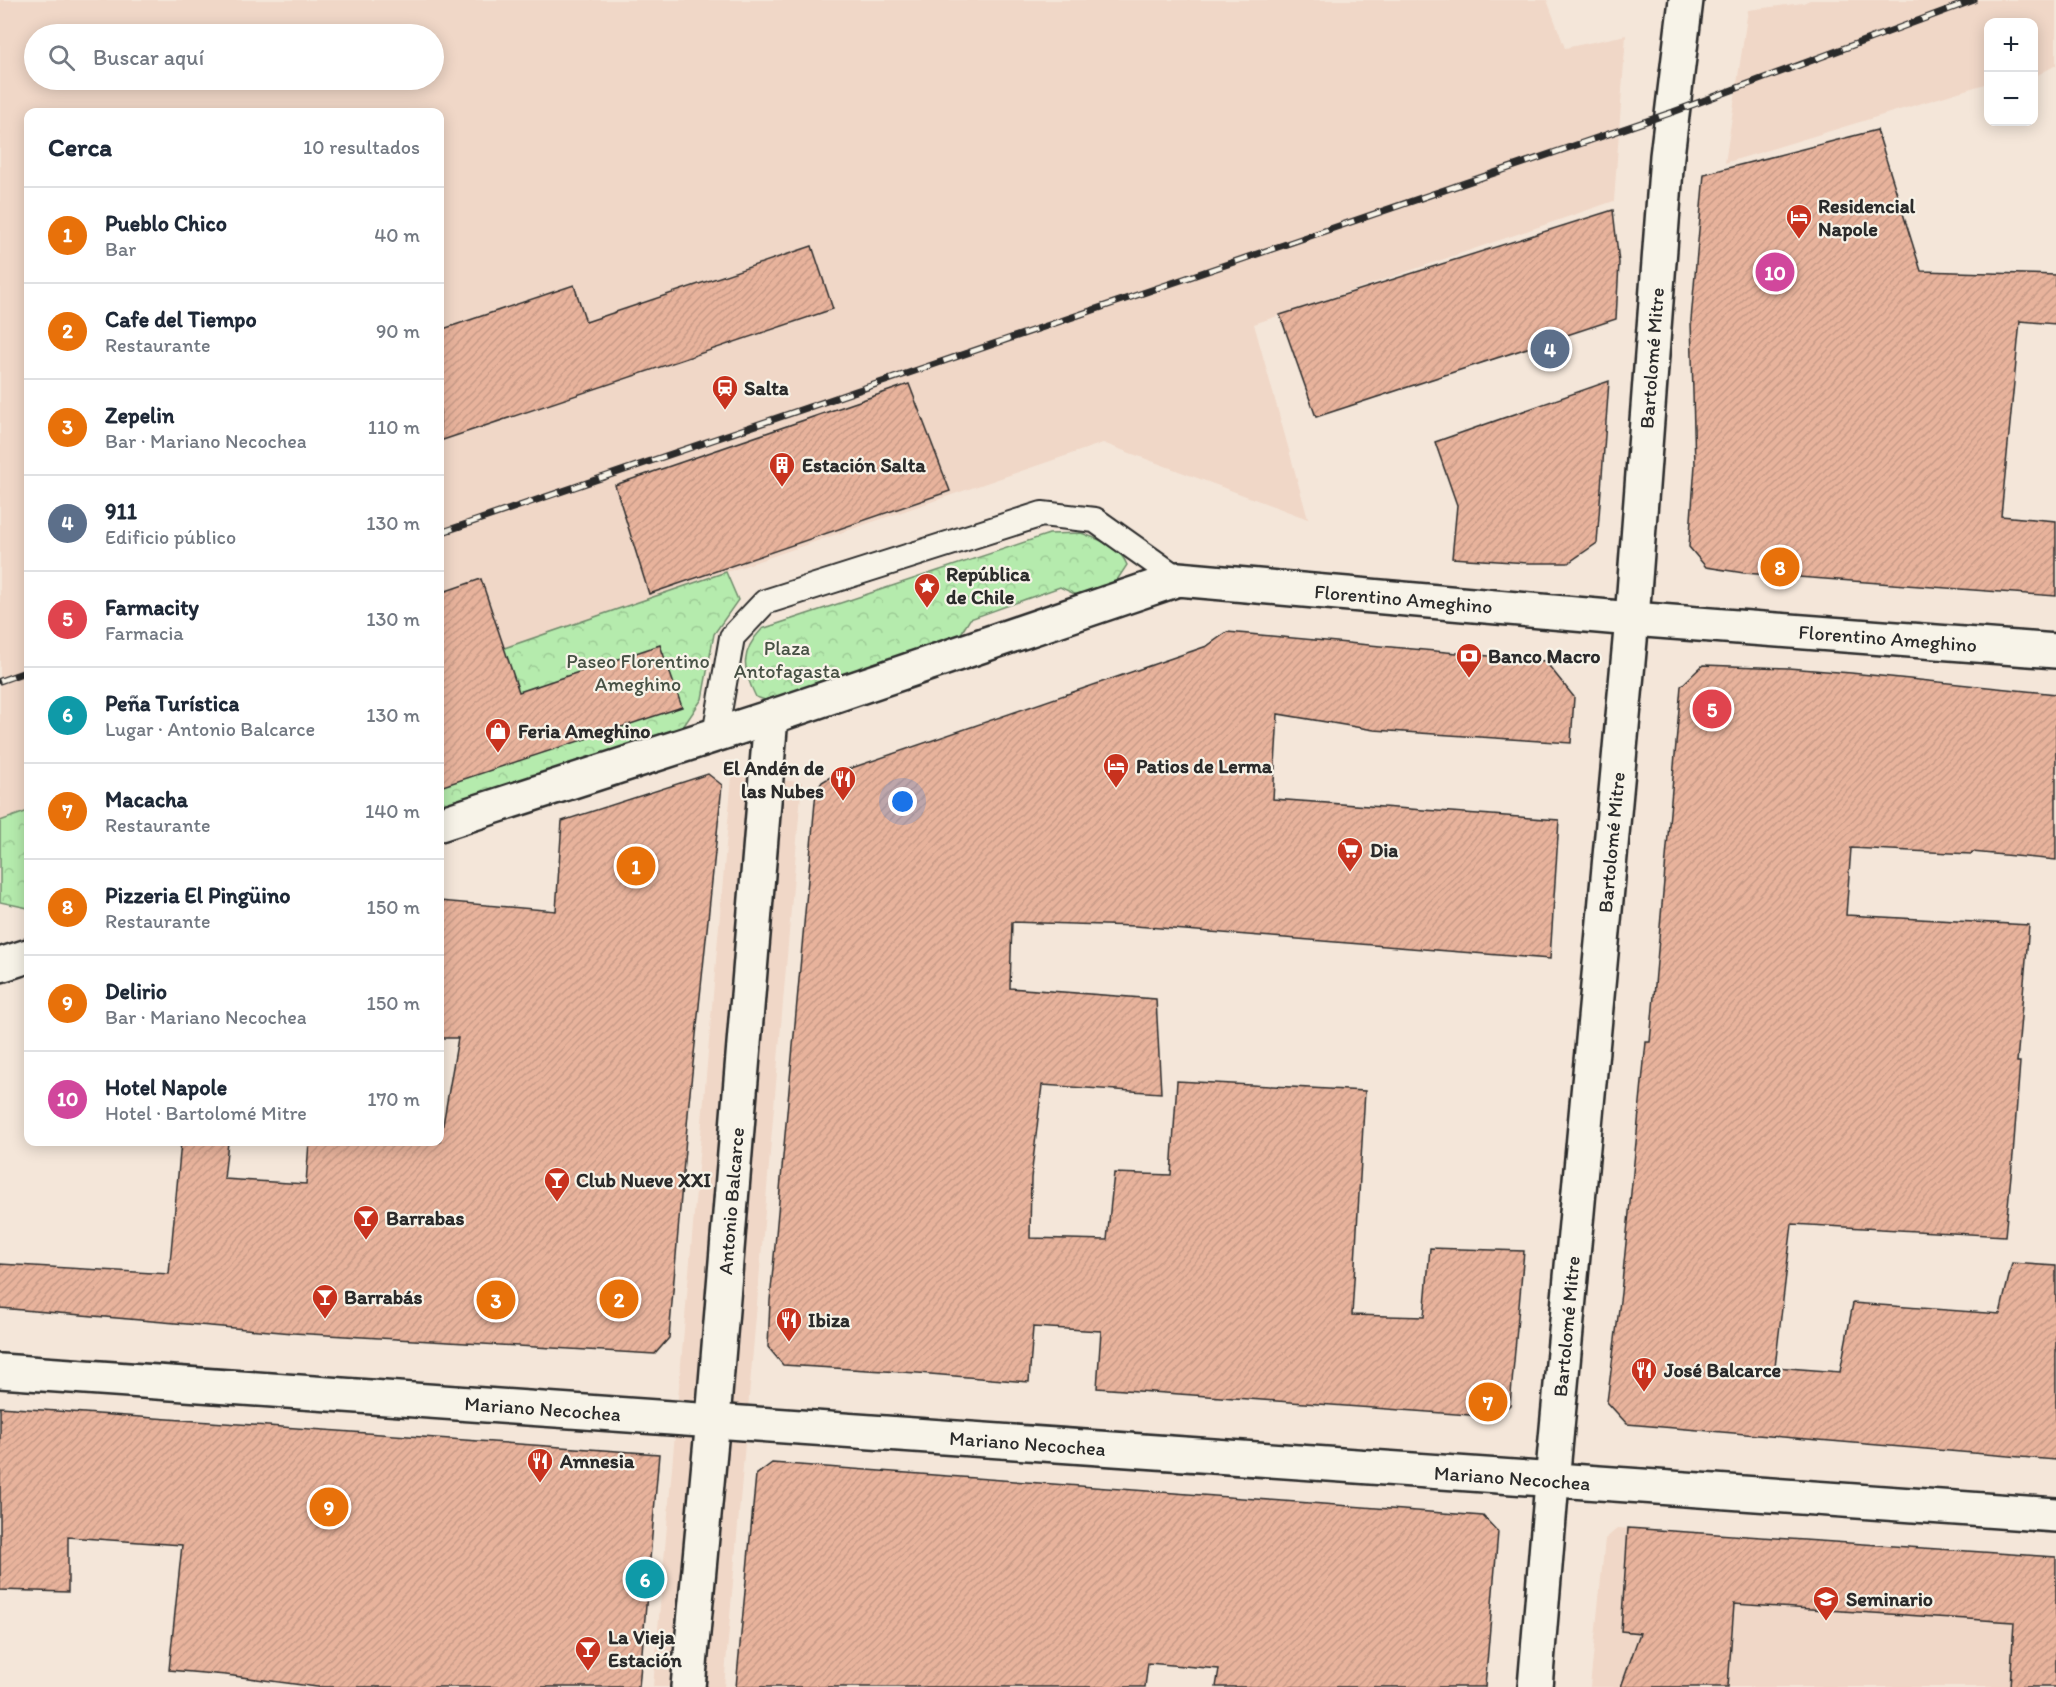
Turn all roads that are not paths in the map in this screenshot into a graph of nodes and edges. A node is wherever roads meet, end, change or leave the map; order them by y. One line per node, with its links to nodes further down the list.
1 (1686, 0): 3 (street, Bartolomé Mitre)
2 (1178, 579): 3 (street, Florentino Ameghino); 5 (street, Florentino Ameghino); 6 (lane)
3 (1632, 619): 4 (street, Florentino Ameghino); 12 (street, Bartolomé Mitre)
4 (2056, 651)
5 (771, 717): 6 (street); 11 (street, Antonio Balcarce)
6 (715, 735): 7 (street)
7 (444, 823)
8 (24, 957): 9 (street)
9 (0, 965)
10 (0, 1371): 11 (street, Mariano Necochea)
11 (713, 1419): 12 (street, Mariano Necochea); 14 (street, Antonio Balcarce)
12 (1552, 1482): 13 (street, Mariano Necochea); 15 (street, Bartolomé Mitre)
13 (2056, 1515)
14 (688, 1687)
15 (1535, 1687)

